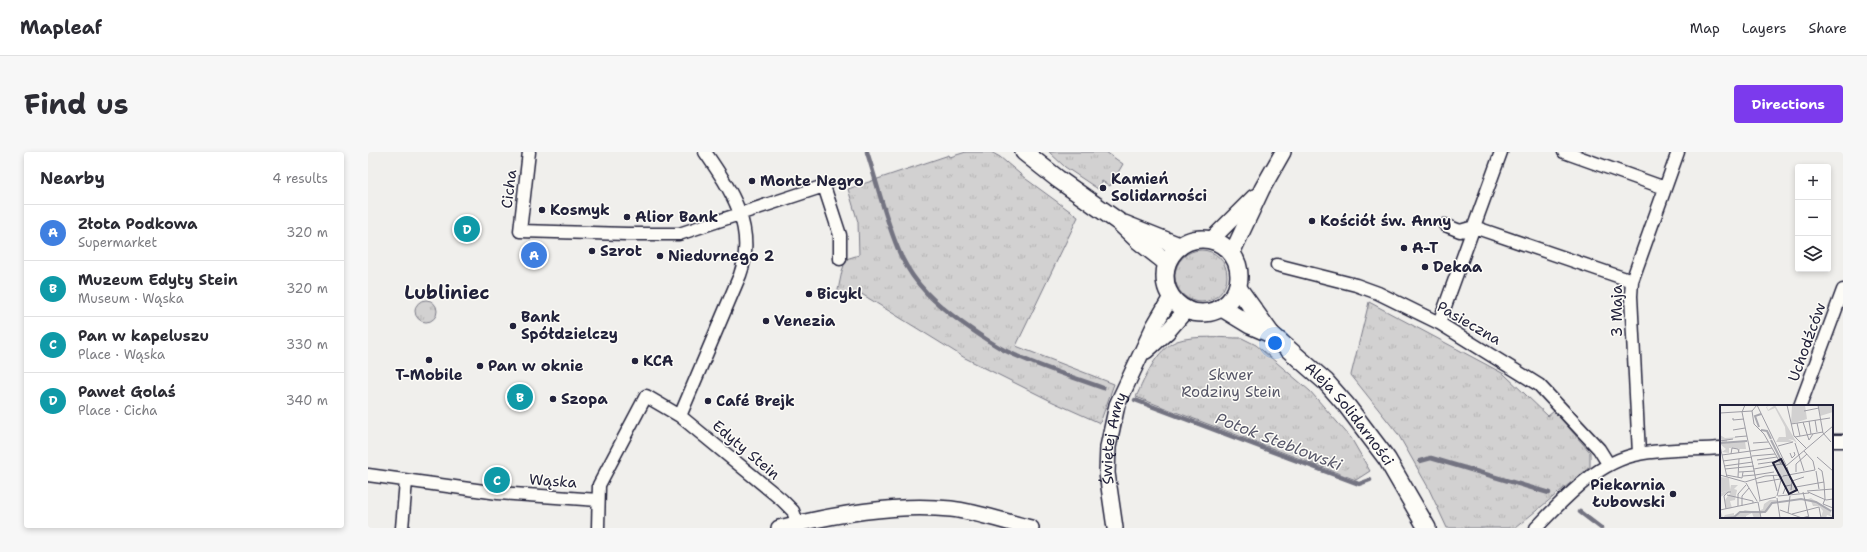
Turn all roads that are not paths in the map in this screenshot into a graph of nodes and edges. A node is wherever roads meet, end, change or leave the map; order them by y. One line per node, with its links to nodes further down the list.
1 (529, 152): 10 (street, Cicha)
2 (705, 152): 10 (street)
3 (1024, 152): 11 (main road)
4 (1283, 152): 9 (street)
5 (1501, 152): 13 (street)
6 (1564, 152): 8 (street)
7 (1678, 152): 8 (street, 3 Maja)
8 (1665, 188): 20 (street, 3 Maja)
9 (1262, 189): 14 (street); 16 (street)
10 (741, 213): 17 (street); 31 (street)
11 (1119, 222): 15 (main road); 18 (main road)
12 (1445, 225): 13 (street)
13 (1474, 227): 20 (street); 26 (street)
14 (1212, 239): 15 (main road); 16 (main road)
15 (1179, 246): 18 (main road)
16 (1232, 253): 21 (main road)
17 (840, 259)
18 (1167, 263): 23 (main road)
19 (1277, 265): 26 (street, Pasieczna)
20 (1632, 281): 35 (street, 3 Maja)
21 (1238, 288): 24 (main road); 27 (main road, Aleja Solidarności)
22 (1843, 290): 30 (street, Uchodźców)
23 (1171, 297): 25 (main road); 28 (street, Świętej Anny)
24 (1222, 308): 25 (main road); 27 (main road, Aleja Solidarności)
25 (1186, 310): 28 (street, Świętej Anny)
26 (1439, 323): 36 (street, Pasieczna)
27 (1271, 334): 40 (main road, Aleja Solidarności)
28 (1142, 354): 46 (street, Świętej Anny)
29 (646, 396): 31 (street, Edyty Stein); 39 (street, Wąska)
30 (1800, 405)
31 (680, 416): 41 (street, Edyty Stein)
32 (1843, 441): 33 (street)
33 (1833, 442)
34 (1720, 448): 35 (street)
35 (1639, 454): 36 (street)
36 (1609, 465): 49 (street)
37 (368, 475): 38 (street, Wąska)
38 (406, 481): 39 (street, Wąska); 42 (street)
39 (598, 500): 43 (street)
40 (1414, 506): 47 (main road, Aleja Solidarności); 48 (main road, Aleja Solidarności)
41 (798, 526): 44 (street); 45 (street)
42 (402, 528)
43 (598, 528)
44 (778, 528)
45 (1031, 528)
46 (1115, 528)
47 (1421, 528)
48 (1427, 528)
49 (1536, 528)

